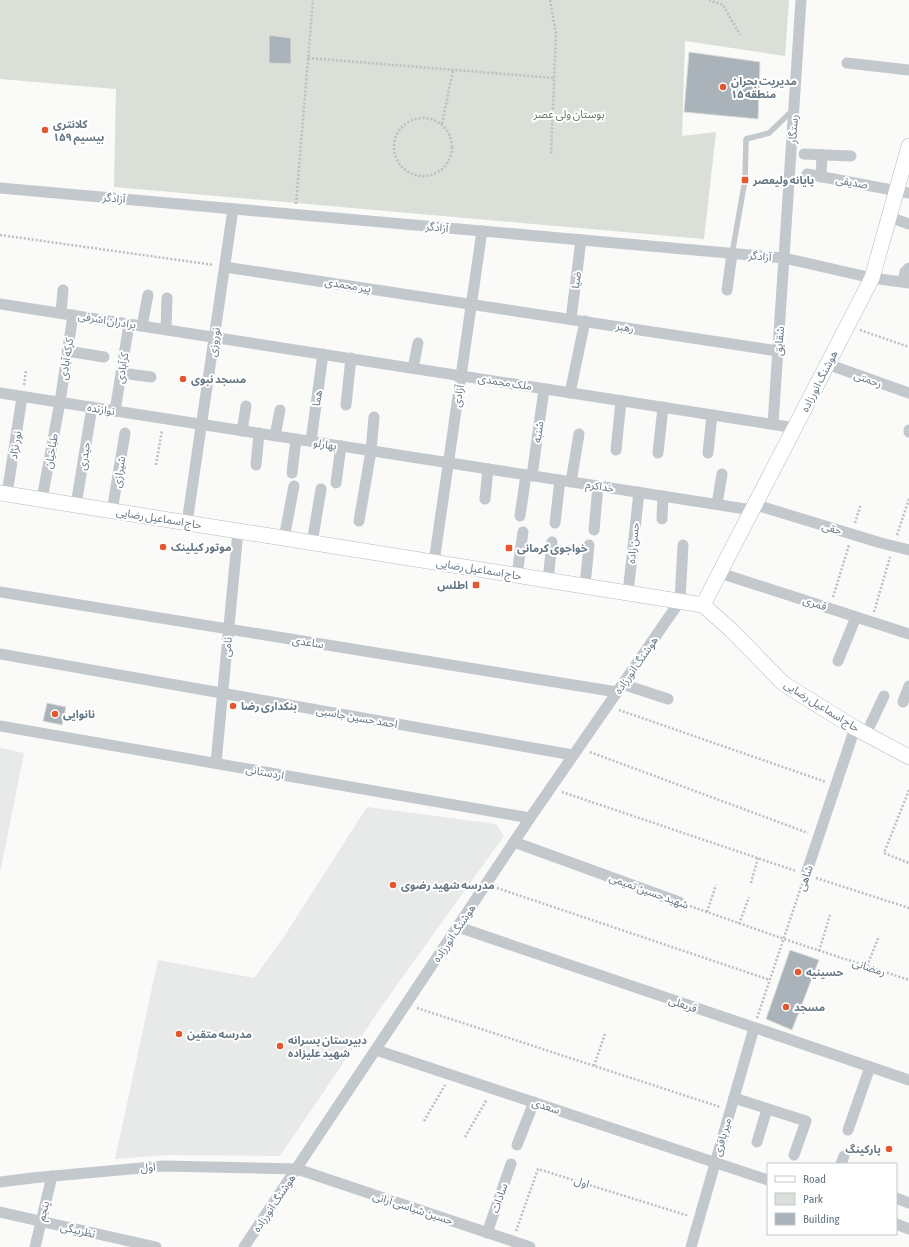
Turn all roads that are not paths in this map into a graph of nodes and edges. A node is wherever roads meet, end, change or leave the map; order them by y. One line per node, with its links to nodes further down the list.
1 (801, 0): 4 (street, رستگار)
2 (847, 63): 3 (street)
3 (909, 70)
4 (794, 109): 18 (lane); 19 (street, رستگار)
5 (909, 146): 12 (main road, هوشنگ انورزاده)
6 (804, 154): 7 (street)
7 (822, 155): 8 (street); 10 (street)
8 (851, 156)
9 (807, 174): 10 (street, صدیقی)
10 (822, 177): 12 (street, صدیقی)
11 (0, 188): 13 (street, آزادگر)
12 (903, 192): 14 (main road, هوشنگ انورزاده)
13 (233, 209): 16 (street, آزادگر); 20 (street, نوروزی)
14 (889, 217): 15 (street); 22 (main road, هوشنگ انورزاده)
15 (909, 224)
16 (482, 231): 17 (street, آزادگر); 29 (street, آزادی)
17 (581, 240): 18 (street, آزادگر); 32 (street, ضیا)
18 (732, 254): 19 (street, آزادگر); 25 (street)
19 (784, 258): 22 (street, آزادگر); 40 (street, شقایق)
20 (225, 267): 29 (street, پیر محمدی); 37 (street, نوروزی)
21 (909, 268): 23 (street)
22 (872, 278): 23 (street, آزادگر); 44 (main road, هوشنگ انورزاده)
23 (906, 282)
24 (63, 290): 30 (street)
25 (728, 290)
26 (148, 295): 35 (street)
27 (167, 298): 36 (street)
28 (0, 304): 30 (street, برادران اشرفی)
29 (471, 304): 32 (street, رهبر); 47 (street, آزادی)
30 (61, 313): 31 (street, برادران اشرفی)
31 (73, 315): 34 (street, برادران اشرفی); 39 (street, کرکه آبادی)
32 (571, 319): 33 (street, رهبر)
33 (584, 321): 40 (street, رهبر); 50 (street)
34 (129, 324): 35 (street, برادران اشرفی); 46 (street, کرآبادی)
35 (142, 326): 36 (street, برادران اشرفی)
36 (166, 330): 37 (street, برادران اشرفی)
37 (214, 337): 41 (street, ملک محمدی); 64 (street, نوروزی)
38 (418, 343): 45 (street)
39 (67, 351): 42 (street); 55 (street, کرکه آبادی)
40 (778, 351): 65 (street, شقایق)
41 (323, 354): 43 (street, ملک محمدی); 73 (street, هما)
42 (104, 357)
43 (350, 358): 45 (street, ملک محمدی); 56 (street)
44 (827, 364): 52 (street, رحمتی); 66 (main road, هوشنگ انورزاده)
45 (413, 368): 47 (street, ملک محمدی)
46 (122, 373): 48 (street); 61 (street, کرآبادی)
47 (461, 376): 49 (street, ملک محمدی); 79 (street, آزادی)
48 (151, 377)
49 (544, 388): 50 (street, ملک محمدی); 84 (street, شنبه)
50 (570, 392): 54 (street, ملک محمدی)
51 (0, 393): 53 (street, نوازنده)
52 (909, 393)
53 (22, 397): 55 (street, نوازنده); 91 (street, نور نژاد)
54 (621, 401): 59 (street, ملک محمدی); 75 (street)
55 (60, 402): 58 (street, نوازنده); 93 (street, طباخیان)
56 (346, 405)
57 (246, 406): 67 (street)
58 (92, 407): 61 (street, نوازنده); 96 (street, حیدری)
59 (663, 407): 62 (street, ملک محمدی); 77 (street)
60 (280, 410): 71 (street)
61 (115, 411): 64 (street, نوازنده)
62 (712, 415): 65 (street, ملک محمدی); 78 (street)
63 (374, 417): 76 (street)
64 (202, 424): 67 (street, بهارلو); 102 (street, نوروزی)
65 (773, 424): 66 (street, ملک محمدی)
66 (796, 428): 97 (main road, هوشنگ انورزاده)
67 (242, 431): 69 (street, بهارلو)
68 (125, 433): 98 (street, شیرازی)
69 (259, 433): 71 (street, بهارلو); 80 (street)
70 (579, 434): 85 (street)
71 (275, 436): 72 (street, بهارلو)
72 (296, 439): 73 (street, بهارلو); 82 (street)
73 (311, 441): 74 (street, بهارلو)
74 (341, 446): 76 (street, بهارلو); 86 (street)
75 (616, 450)
76 (371, 451): 79 (street, بهارلو); 101 (street)
77 (658, 453)
78 (708, 453)
79 (449, 463): 81 (street, خداکرم); 113 (street, آزادی)
80 (256, 465)
81 (488, 469): 84 (street, خداکرم); 94 (street)
82 (292, 473)
83 (722, 474): 95 (street)
84 (529, 475): 85 (street, خداکرم); 99 (street, شنبه)
85 (565, 481): 88 (street, خداکرم); 103 (street)
86 (336, 483)
87 (294, 486): 107 (street)
88 (598, 486): 90 (street, خداکرم); 104 (street)
89 (321, 489): 108 (street)
90 (639, 492): 92 (street, خداکرم); 119 (street, حسن زاده)
91 (3, 493): 93 (main road, حاج اسماعیل رضایی)
92 (663, 496): 95 (street, خداکرم); 100 (street)
93 (42, 499): 96 (main road, حاج اسماعیل رضایی)
94 (485, 499)
95 (717, 504): 97 (street, خداکرم)
96 (76, 505): 98 (main road, حاج اسماعیل رضایی)
97 (754, 507): 112 (street, حقی); 114 (main road, هوشنگ انورزاده)
98 (112, 511): 102 (main road, حاج اسماعیل رضایی)
99 (520, 516)
100 (662, 518)
101 (359, 521)
102 (187, 522): 105 (main road, حاج اسماعیل رضایی)
103 (555, 523)
104 (594, 530)
105 (238, 531): 107 (main road, حاج اسماعیل رضایی); 123 (street, نامی)
106 (523, 532): 115 (street)
107 (284, 538): 108 (main road, حاج اسماعیل رضایی)
108 (312, 542): 113 (main road, حاج اسماعیل رضایی)
109 (552, 542): 116 (street)
110 (589, 545): 117 (street)
111 (683, 545): 120 (street)
112 (909, 550)
113 (434, 562): 115 (main road, حاج اسماعیل رضایی)
114 (720, 573): 121 (main road, هوشنگ انورزاده); 122 (street, قمری)
115 (517, 575): 116 (main road, حاج اسماعیل رضایی)
116 (548, 580): 117 (main road, حاج اسماعیل رضایی)
117 (585, 586): 119 (main road, حاج اسماعیل رضایی)
118 (0, 592): 123 (street, ساعدی)
119 (628, 593): 120 (main road, حاج اسماعیل رضایی)
120 (680, 601): 121 (main road, حاج اسماعیل رضایی); 128 (street, هوشنگ انورزاده)
121 (703, 605): 134 (main road, حاج اسماعیل رضایی)
122 (856, 617): 124 (street, قمری); 126 (street)
123 (228, 629): 128 (street, ساعدی); 129 (street, نامی)
124 (909, 634)
125 (0, 654): 129 (street, احمد حسین جاسبی)
126 (838, 661)
127 (909, 686): 132 (street)
128 (620, 688): 131 (street, ساعدی); 135 (street, هوشنگ انورزاده)
129 (223, 693): 135 (street, احمد حسین جاسبی); 137 (street, نامی)
130 (884, 696): 134 (street, شاهی)
131 (668, 699)
132 (903, 702)
133 (0, 726): 137 (street, اردستانی)
134 (860, 731): 136 (main road, حاج اسماعیل رضایی); 140 (street, شاهی)
135 (576, 751): 138 (street, هوشنگ انورزاده)
136 (908, 753)
137 (216, 763): 138 (street, اردستانی)
138 (530, 818): 139 (street, هوشنگ انورزاده)
139 (514, 842): 141 (street, شهید حسین تمیمی); 142 (street, هوشنگ انورزاده)
140 (806, 874)
141 (679, 902)
142 (458, 927): 143 (street, قربعلی); 144 (street, هوشنگ انورزاده)
143 (754, 1028): 145 (street, قربعلی); 147 (street, میر باقری)
144 (376, 1050): 148 (street, سعدی); 156 (street, هوشنگ انورزاده)
145 (870, 1067): 146 (street, قربعلی); 150 (street)
146 (909, 1080)
147 (734, 1098): 149 (street); 154 (street, میر باقری)
148 (534, 1102): 152 (street); 154 (street, سعدی)
149 (767, 1109): 151 (street); 153 (street)
150 (848, 1130)
151 (757, 1142)
152 (517, 1145)
153 (794, 1155)
154 (715, 1162): 158 (street, سعدی); 171 (street, میر باقری)
155 (510, 1164): 166 (street, سادات)
156 (297, 1169): 157 (street, اول); 166 (street, حسین شیاسی آرانی); 169 (street, هوشنگ انورزاده)
157 (52, 1176): 159 (street, اول); 163 (street, پنجم)
158 (767, 1180)
159 (0, 1182)
160 (897, 1198): 161 (street)
161 (909, 1203)
162 (0, 1212): 163 (street, نظربیگی)
163 (40, 1221): 167 (street, پنجم); 168 (street, نظربیگی)
164 (897, 1224): 165 (street)
165 (909, 1229)
166 (487, 1233): 170 (street, حسین شیاسی آرانی)
167 (35, 1247)
168 (156, 1247)
169 (244, 1247)
170 (530, 1247)
171 (691, 1247)

